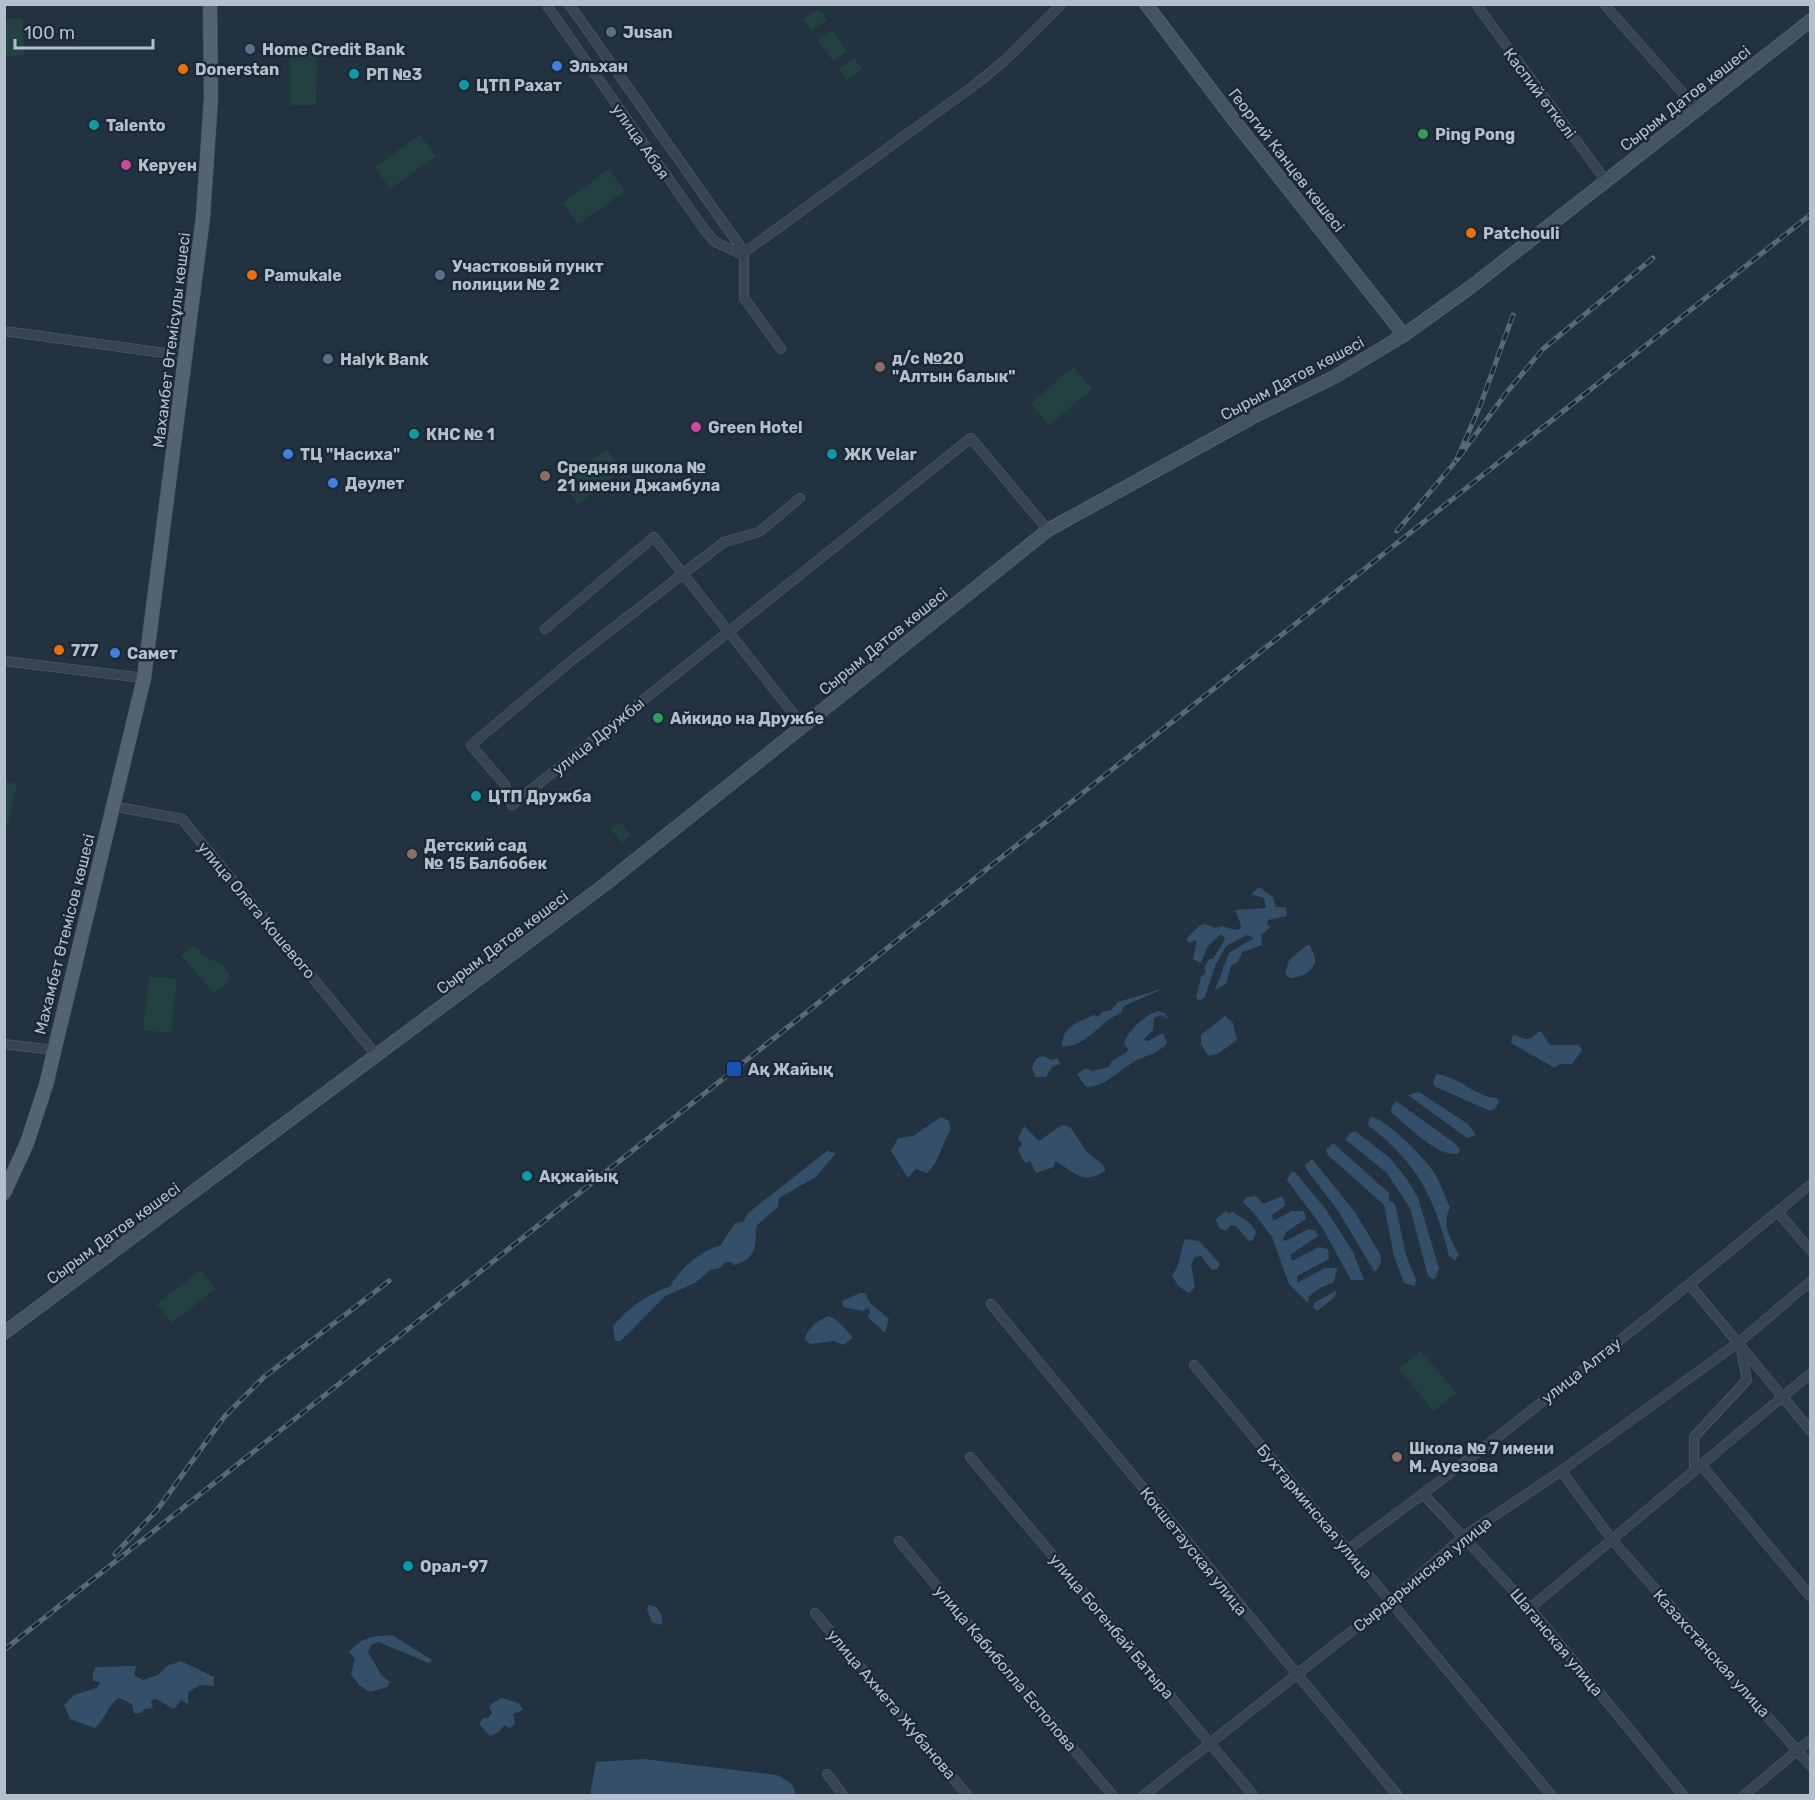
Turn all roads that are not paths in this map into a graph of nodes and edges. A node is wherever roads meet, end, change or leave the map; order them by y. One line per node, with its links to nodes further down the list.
1 (210, 4): 15 (main road, Махамбет Өтемісұлы көшесі)
2 (569, 4): 11 (street, улица Абая)
3 (1062, 4): 11 (street)
4 (1146, 4): 13 (main road, Георгий Канцев көшесі)
5 (1476, 4): 10 (street, Каспий өткелі)
6 (1604, 4): 9 (street)
7 (549, 8): 11 (street, улица Абая)
8 (1810, 21): 9 (main road, Сырым Датов көшесі)
9 (1698, 110): 10 (main road, Сырым Датов көшесі)
10 (1606, 181): 13 (main road, Сырым Датов көшесі)
11 (744, 252): 14 (street)
12 (4, 331): 15 (street)
13 (1404, 335): 17 (main road, Сырым Датов көшесі)
14 (781, 349)
15 (186, 356): 22 (main road, Махамбет Өтемісұлы көшесі)
16 (800, 498): 18 (street, улица Дружбы)
17 (1048, 530): 20 (street, улица Дружбы); 23 (main road, Сырым Датов көшесі)
18 (682, 575): 19 (street); 20 (street); 20 (street, улица Дружбы)
19 (545, 629)
20 (728, 631): 23 (street)
21 (4, 661): 22 (street)
22 (144, 678): 24 (main road, Махамбет Өтемісов көшесі)
23 (803, 726): 27 (main road, Сырым Датов көшесі)
24 (112, 806): 26 (main road, Махамбет Өтемісов көшесі); 27 (street, улица Олега Кошевого)
25 (4, 1044): 26 (street)
26 (53, 1050): 29 (main road, Махамбет Өтемісов көшесі)
27 (377, 1056): 35 (main road, Сырым Датов көшесі)
28 (1810, 1185): 30 (street, улица Алтау)
29 (4, 1192)
30 (1778, 1212): 31 (street); 33 (street, улица Алтау)
31 (1810, 1250)
32 (1810, 1282): 36 (street)
33 (1690, 1285): 36 (street); 45 (street, улица Алтау)
34 (991, 1304): 54 (street, Кокшетауская улица)
35 (4, 1333)
36 (1739, 1342): 39 (street); 43 (street, Сырдарьинская улица); 44 (street)
37 (1194, 1365): 49 (street, Бухтарминская улица)
38 (1810, 1374): 39 (street)
39 (1784, 1398): 40 (street); 42 (street)
40 (1810, 1430)
41 (970, 1457): 56 (street, улица Богенбай Батыра)
42 (1702, 1466): 44 (street); 50 (street)
43 (1561, 1471): 46 (street, Сырдарьинская улица); 48 (street, Казахстанская улица)
44 (1694, 1473): 48 (street)
45 (1423, 1494): 46 (street, Шаганская улица); 49 (street, улица Алтау)
46 (1464, 1536): 51 (street, Сырдарьинская улица); 52 (street, Шаганская улица)
47 (899, 1541): 62 (street, улица Кабиболла Есполова)
48 (1613, 1541): 52 (street); 57 (street, Казахстанская улица)
49 (1347, 1550): 51 (street, Бухтарминская улица)
50 (1810, 1596)
51 (1390, 1601): 54 (street, Сырдарьинская улица); 66 (street, Бухтарминская улица)
52 (1530, 1608): 67 (street, Шаганская улица)
53 (815, 1613): 61 (street, улица Ахмета Жубанова)
54 (1296, 1675): 56 (street, Сырдарьинская улица); 65 (street, Кокшетауская улица)
55 (1810, 1740): 57 (street)
56 (1211, 1744): 63 (street, Сырдарьинская улица); 64 (street, улица Богенбай Батыра)
57 (1798, 1750): 58 (street, Казахстанская улица); 68 (street)
58 (1810, 1765)
59 (827, 1774): 60 (street)
60 (844, 1796)
61 (969, 1796)
62 (1113, 1796)
63 (1143, 1796)
64 (1254, 1796)
65 (1398, 1796)
66 (1552, 1796)
67 (1684, 1796)
68 (1743, 1796)

